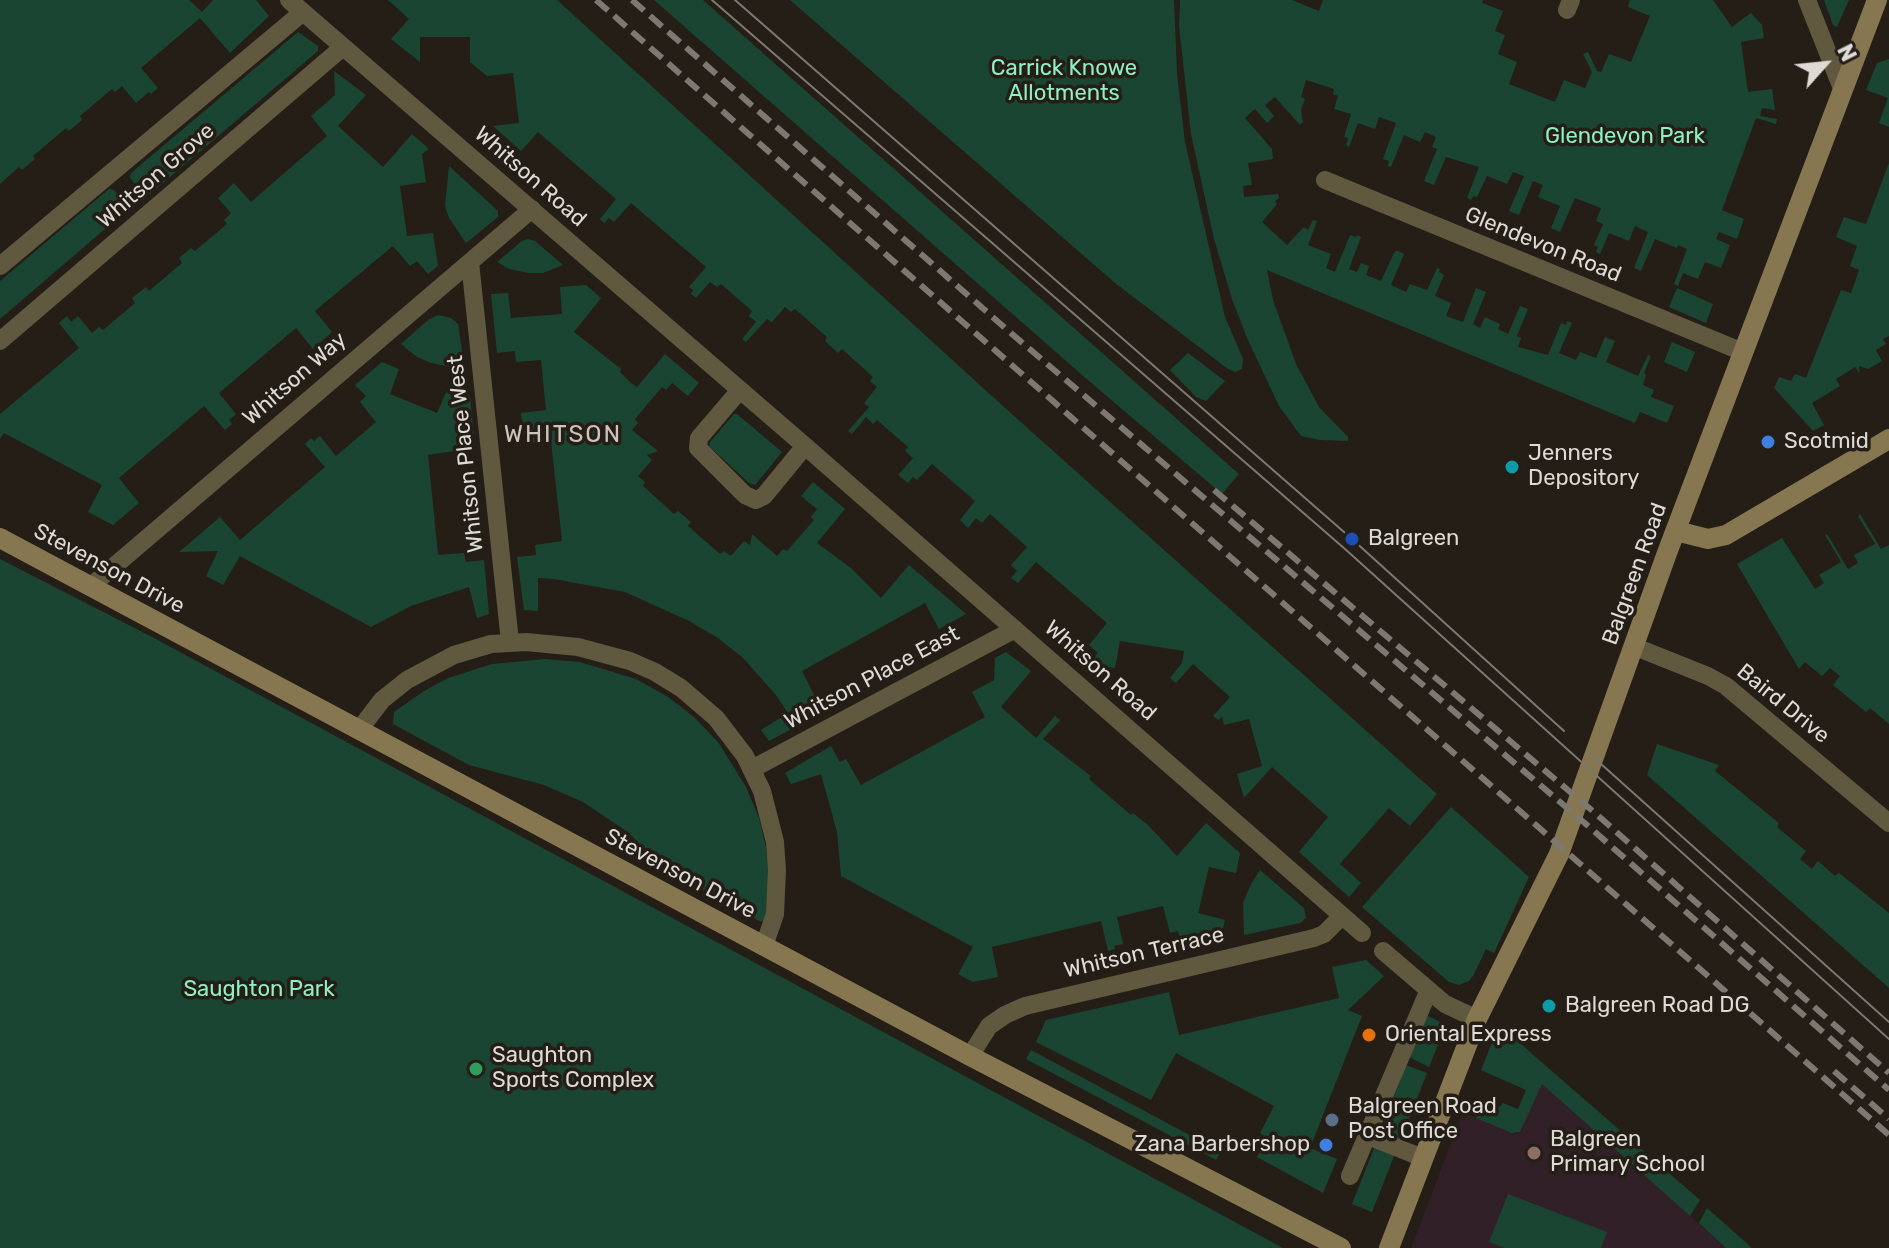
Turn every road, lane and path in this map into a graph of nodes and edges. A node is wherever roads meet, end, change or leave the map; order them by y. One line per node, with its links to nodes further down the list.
1 (1807, 0): 5 (street)
2 (1877, 0): 5 (street, Balgreen Road)
3 (296, 6): 4 (street, Whitson Road); 9 (street, Whitson Grove)
4 (343, 47): 7 (street, Whitson Road); 10 (street, Whitson Grove)
5 (1843, 91): 11 (street, Balgreen Road)
6 (1325, 180): 11 (street, Glendevon Road)
7 (532, 209): 8 (street, Whitson Way); 12 (street, Whitson Road)
8 (470, 262): 17 (street, Whitson Way); 19 (street, Whitson Place West)
9 (0, 266)
10 (0, 341)
11 (1743, 352): 15 (street, Balgreen Road)
12 (740, 390): 14 (street, Whitson Road); 14 (street)
13 (1889, 439): 15 (street)
14 (805, 446): 18 (street, Whitson Road)
15 (1676, 531): 20 (street, Balgreen Road)
16 (0, 538): 17 (street, Stevenson Drive)
17 (91, 586): 21 (street, Stevenson Drive)
18 (1015, 629): 22 (street, Whitson Place East); 24 (street, Whitson Road)
19 (510, 642): 21 (street); 22 (street)
20 (1633, 646): 23 (street, Baird Drive); 29 (street, Balgreen Road)
21 (359, 730): 26 (street, Stevenson Drive)
22 (752, 769): 26 (street)
23 (1889, 823)
24 (1342, 916): 25 (street, Whitson Road); 30 (street, Whitson Terrace)
25 (1362, 933)
26 (764, 946): 30 (street, Stevenson Drive)
27 (1383, 951): 28 (street)
28 (1428, 992): 29 (street); 31 (street)
29 (1477, 1019): 32 (street, Balgreen Road)
30 (970, 1056): 34 (street, Stevenson Drive)
31 (1368, 1136): 32 (street); 33 (street)
32 (1423, 1158): 35 (street, Balgreen Road)
33 (1350, 1176)
34 (1341, 1248)
35 (1389, 1248)

